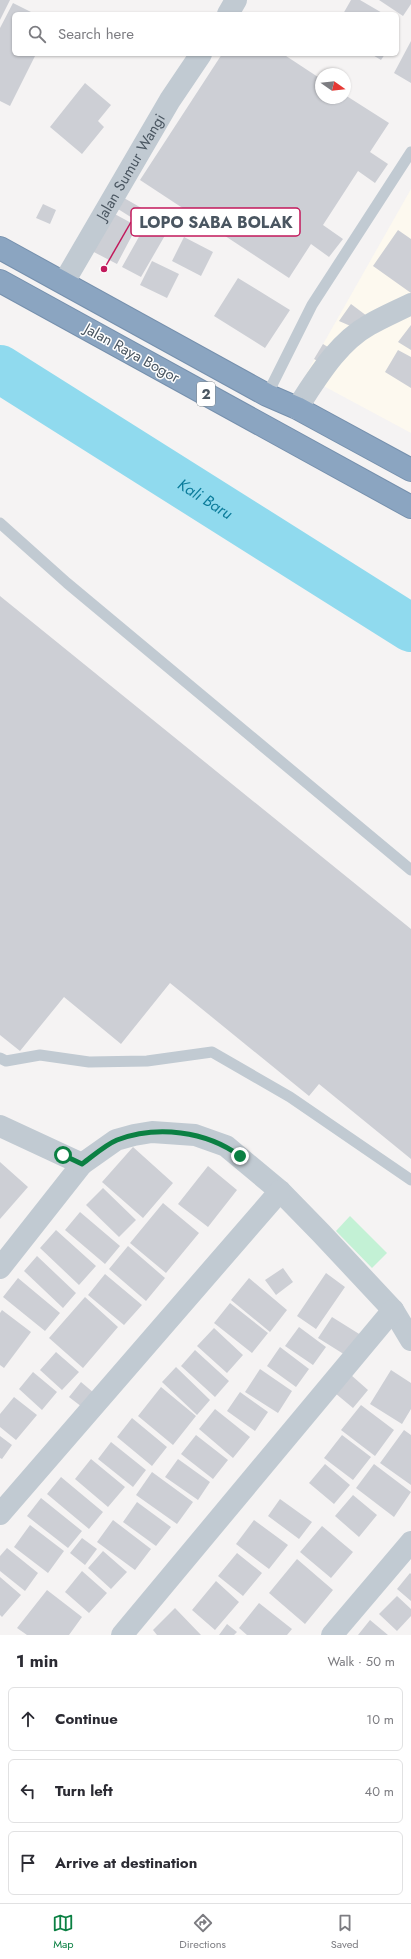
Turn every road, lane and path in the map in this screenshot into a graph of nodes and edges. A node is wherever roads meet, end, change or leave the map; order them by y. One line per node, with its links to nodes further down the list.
1 (236, 0): 2 (street)
2 (229, 12)
3 (200, 56): 7 (street, Jalan Sumur Wangi)
4 (411, 152): 9 (lane)
5 (0, 248): 7 (highway, Jalan Raya Bogor / 2)
6 (0, 281): 12 (highway, Jalan Raya Bogor / 2)
7 (64, 282): 9 (highway, Jalan Raya Bogor / 2)
8 (411, 304): 10 (street)
9 (267, 395): 10 (highway, Jalan Raya Bogor / 2)
10 (297, 408): 11 (highway, Jalan Raya Bogor / 2)
11 (411, 470)
12 (411, 507)
13 (0, 523): 14 (lane)
14 (411, 870)
15 (0, 1058): 18 (lane)
16 (0, 1126): 17 (street)
17 (82, 1164): 19 (street); 20 (street)
18 (411, 1180)
19 (280, 1191): 21 (street); 23 (street)
20 (0, 1268)
21 (393, 1310): 22 (street); 25 (street)
22 (411, 1340)
23 (0, 1514)
24 (411, 1542): 26 (street)
25 (122, 1635)
26 (332, 1635)

